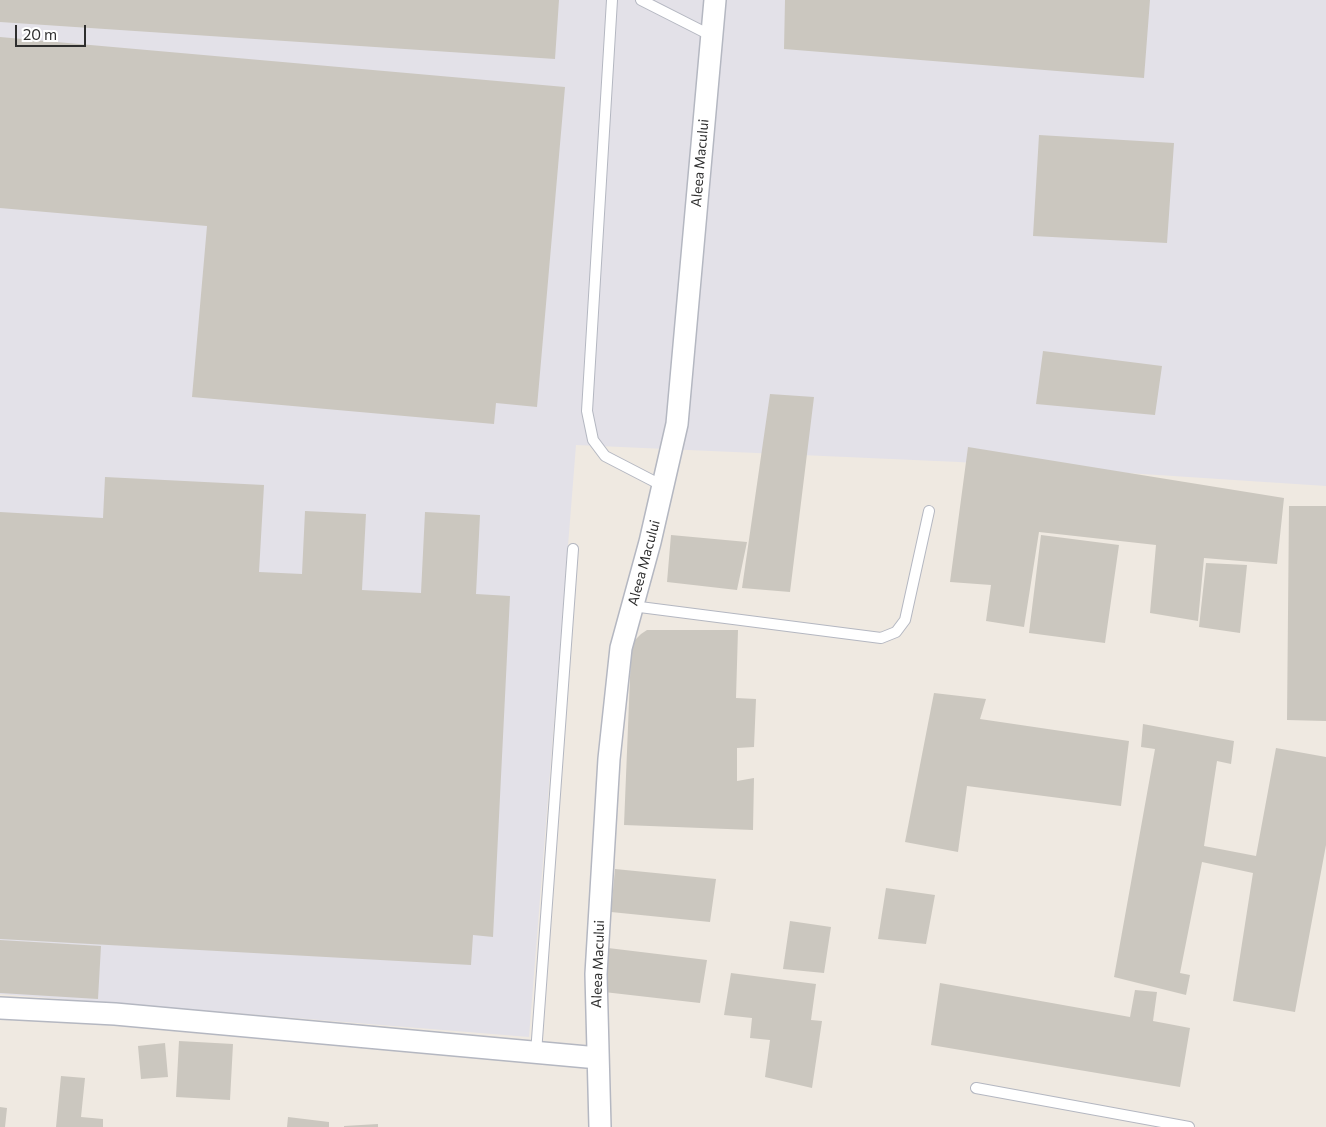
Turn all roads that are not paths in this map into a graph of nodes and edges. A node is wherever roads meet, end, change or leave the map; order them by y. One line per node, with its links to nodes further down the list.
1 (612, 0): 5 (lane)
2 (641, 0): 4 (lane)
3 (715, 0): 4 (street, Aleea Macului)
4 (712, 36): 5 (street, Aleea Macului)
5 (663, 486): 8 (street, Aleea Macului)
6 (929, 511): 8 (lane)
7 (573, 549): 10 (lane)
8 (632, 606): 11 (street, Aleea Macului)
9 (0, 1008): 10 (street)
10 (536, 1053): 11 (street)
11 (598, 1058): 13 (street, Aleea Macului)
12 (976, 1088): 14 (lane)
13 (600, 1127)
14 (1189, 1127)

